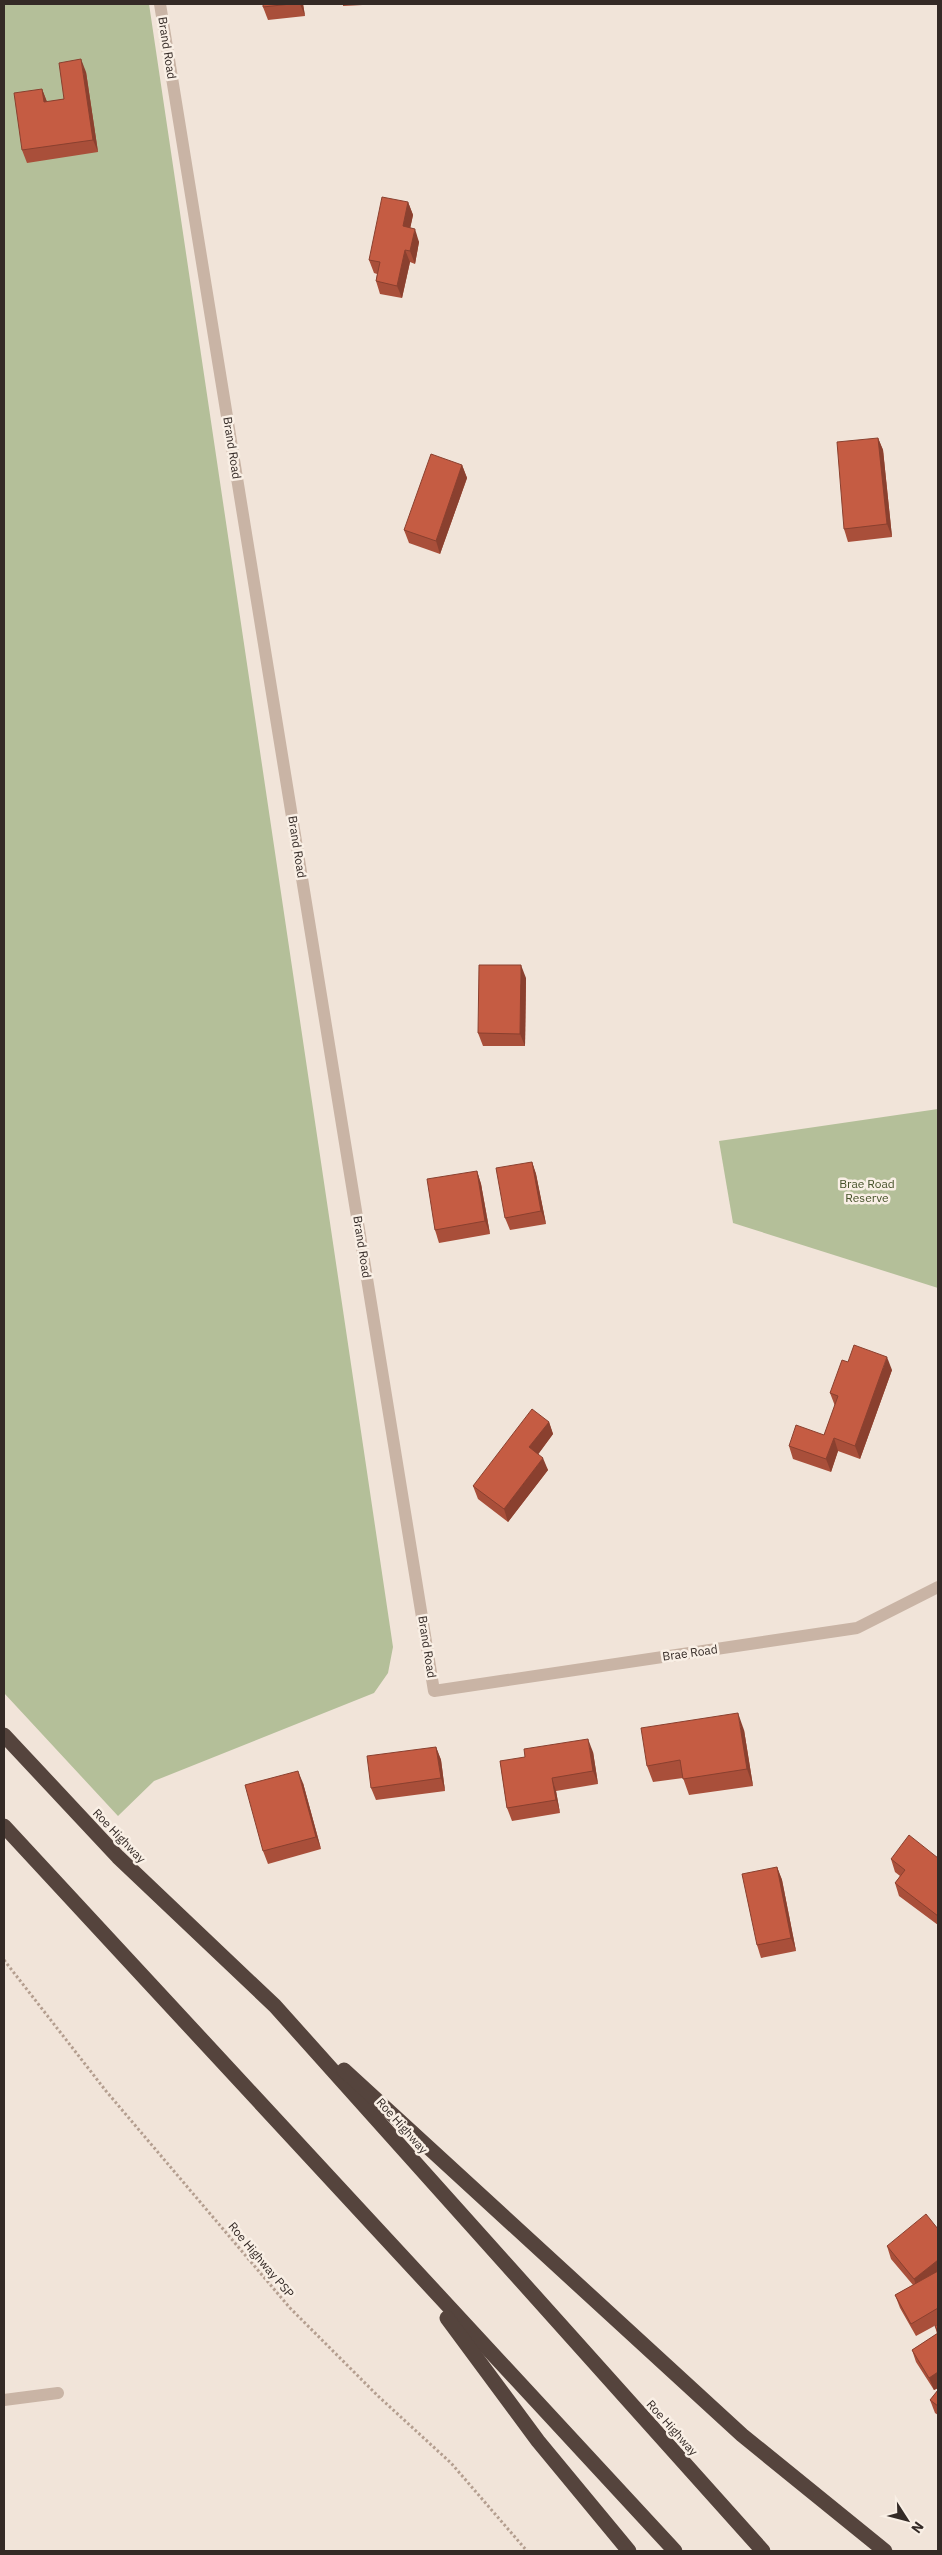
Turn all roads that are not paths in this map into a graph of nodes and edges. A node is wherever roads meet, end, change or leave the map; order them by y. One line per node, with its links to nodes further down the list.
1 (160, 4): 3 (street, Brand Road)
2 (938, 1587): 3 (street, Brae Road)
3 (434, 1691)
4 (4, 1735): 6 (highway, Roe Highway)
5 (4, 1826): 7 (highway)
6 (275, 2006): 12 (highway, Roe Highway); 13 (highway)
7 (401, 2257): 10 (highway); 11 (highway)
8 (58, 2393): 9 (street)
9 (4, 2400)
10 (629, 2551)
11 (676, 2551)
12 (764, 2551)
13 (885, 2551)

